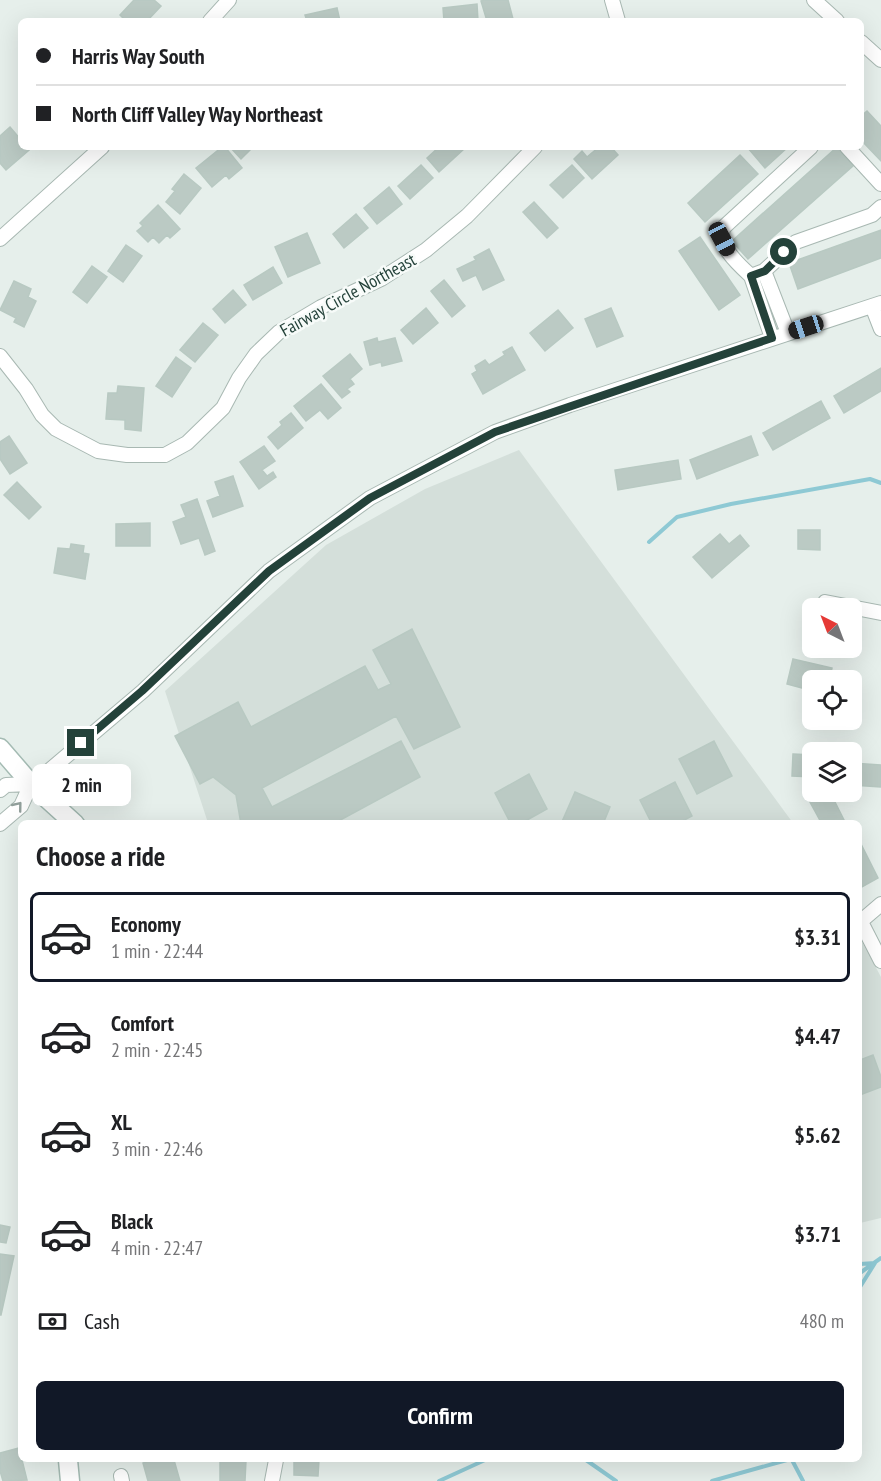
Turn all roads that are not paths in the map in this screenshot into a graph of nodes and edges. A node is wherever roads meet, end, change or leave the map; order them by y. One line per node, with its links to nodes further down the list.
1 (229, 0): 4 (street)
2 (612, 0): 5 (street)
3 (814, 0): 6 (street)
4 (213, 18)
5 (617, 18)
6 (834, 18)
7 (864, 45): 8 (street)
8 (881, 60)
9 (99, 150): 15 (street)
10 (532, 150): 21 (street, Fairway Circle Northeast)
11 (808, 150): 16 (street)
12 (850, 150): 13 (street)
13 (881, 184)
14 (881, 207): 16 (street)
15 (0, 239)
16 (758, 274): 19 (street); 20 (street)
17 (877, 305): 18 (street); 19 (street)
18 (881, 328)
19 (788, 333): 20 (street)
20 (772, 338): 25 (street)
21 (0, 356)
22 (862, 609): 23 (street)
23 (881, 613)
24 (0, 748): 25 (main road)
25 (31, 784): 26 (street); 27 (main road); 28 (street, one-way to 25)
26 (0, 790)
27 (71, 820)
28 (0, 824)
29 (881, 904): 30 (street)
30 (862, 919)
31 (862, 925): 32 (street)
32 (881, 961)
33 (68, 1462): 35 (main road)
34 (276, 1462): 36 (street)
35 (70, 1481)
36 (272, 1481)

